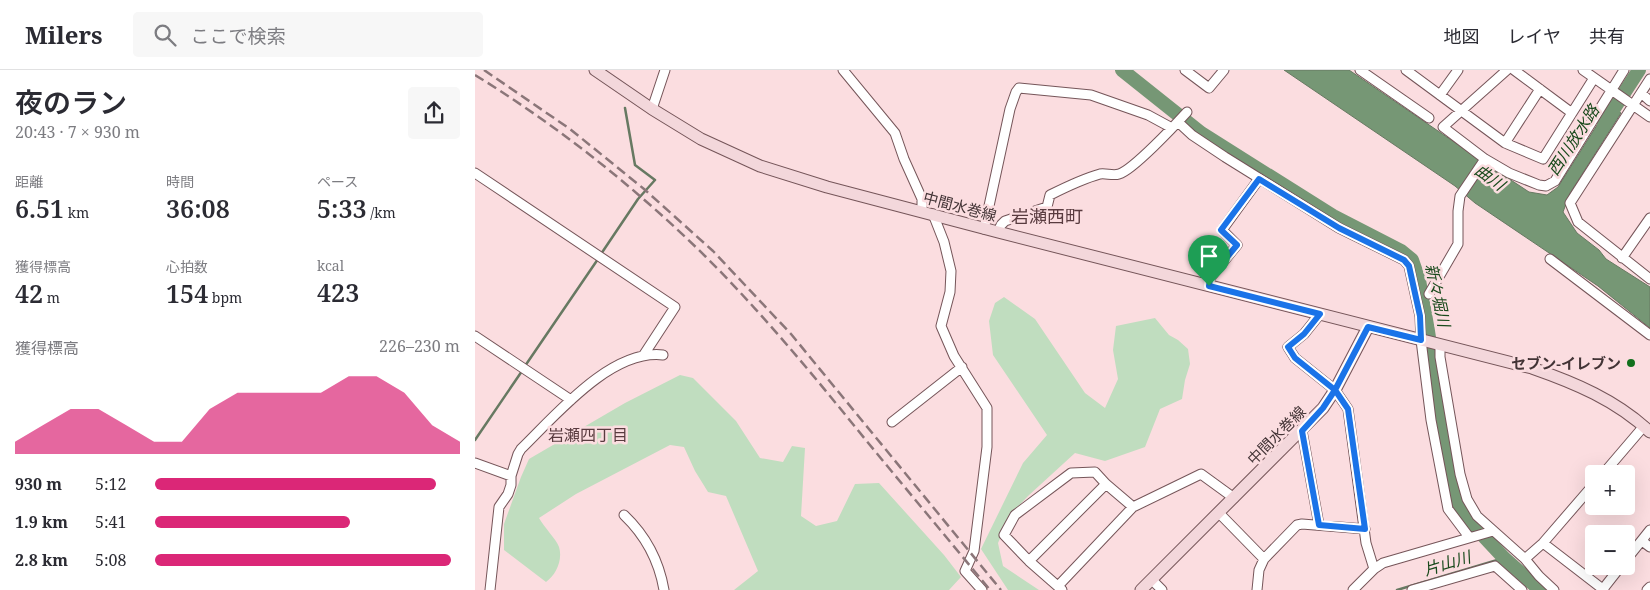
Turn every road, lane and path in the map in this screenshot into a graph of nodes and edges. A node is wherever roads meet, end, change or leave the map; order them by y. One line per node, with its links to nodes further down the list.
1 (595, 70): 13 (main road, 中間水巻線)
2 (665, 70): 22 (street)
3 (843, 70): 33 (street)
4 (1185, 70): 5 (street)
5 (1224, 70)
6 (1360, 70): 27 (street)
7 (1406, 70): 19 (street)
8 (1458, 70): 19 (street)
9 (1507, 70): 23 (street)
10 (1514, 70): 16 (street)
11 (1583, 70): 14 (street)
12 (1625, 70): 17 (street)
13 (612, 75): 22 (main road, 中間水巻線)
14 (1594, 78): 17 (street); 25 (street)
15 (1650, 79): 18 (street)
16 (1540, 89): 25 (street); 29 (street)
17 (1612, 92): 21 (street); 30 (street)
18 (1641, 93): 20 (street); 21 (street)
19 (1440, 95): 23 (street)
20 (1650, 101)
21 (1630, 104): 26 (street); 37 (street)
22 (652, 109): 33 (main road, 中間水巻線)
23 (1460, 110): 29 (street); 30 (street)
24 (1187, 112): 28 (street)
25 (1572, 112): 29 (street)
26 (1650, 117)
27 (1429, 118)
28 (1175, 125): 32 (street); 35 (street); 36 (street)
29 (1505, 143)
30 (1485, 159): 41 (street)
31 (475, 173): 49 (street)
32 (1259, 179): 40 (street); 46 (street)
33 (928, 213): 35 (main road, 中間水巻線); 50 (street)
34 (1650, 218): 37 (street)
35 (984, 228): 36 (main road, 中間水巻線)
36 (998, 232): 40 (main road, 中間水巻線)
37 (1623, 258): 39 (street)
38 (1550, 259): 44 (street)
39 (1650, 279)
40 (1209, 286): 42 (main road, 中間水巻線)
41 (1429, 294)
42 (1320, 314): 43 (main road, 中間水巻線); 51 (street)
43 (1368, 327): 46 (main road, 中間水巻線); 51 (main road, 中間水巻線)
44 (1650, 335)
45 (475, 336): 52 (street)
46 (1421, 340): 47 (main road, 中間水巻線); 69 (street)
47 (1440, 345): 54 (main road, 中間水巻線); 68 (street)
48 (663, 355): 49 (street)
49 (643, 356): 52 (street)
50 (962, 367): 53 (street); 86 (street)
51 (1335, 390): 55 (main road, 中間水巻線); 66 (street)
52 (571, 400): 58 (street)
53 (892, 422)
54 (1647, 429): 57 (street)
55 (1302, 431): 61 (main road, 中間水巻線); 65 (street)
56 (475, 463): 58 (street)
57 (1612, 465)
58 (511, 476): 84 (street)
59 (1106, 484): 62 (street); 76 (street); 76 (street)
60 (1585, 494): 71 (street)
61 (1234, 498): 62 (street); 63 (main road, 中間水巻線)
62 (1133, 507): 82 (street)
63 (1219, 513): 74 (street); 79 (main road, 中間水巻線)
64 (624, 515): 85 (street)
65 (1319, 525): 66 (street); 74 (street)
66 (1365, 529): 77 (street)
67 (1650, 530): 70 (street)
68 (1493, 531): 69 (street); 75 (street)
69 (1469, 537): 77 (street)
70 (1642, 541): 72 (street); 73 (street)
71 (1543, 543): 75 (street); 83 (street)
72 (1650, 548)
73 (1635, 549)
74 (1264, 559): 89 (street)
75 (1525, 559): 93 (street)
76 (1029, 561): 82 (street)
77 (1374, 569): 90 (street)
78 (1614, 575): 83 (street)
79 (1152, 580): 87 (main road, 中間水巻線); 88 (street)
80 (1442, 586): 91 (street); 92 (street)
81 (1650, 587): 94 (street)
82 (1060, 588)
83 (1604, 589)
84 (490, 590)
85 (664, 590)
86 (982, 590)
87 (1141, 590)
88 (1162, 590)
89 (1257, 590)
90 (1353, 590)
91 (1411, 590)
92 (1522, 590)
93 (1555, 590)
94 (1647, 590)

